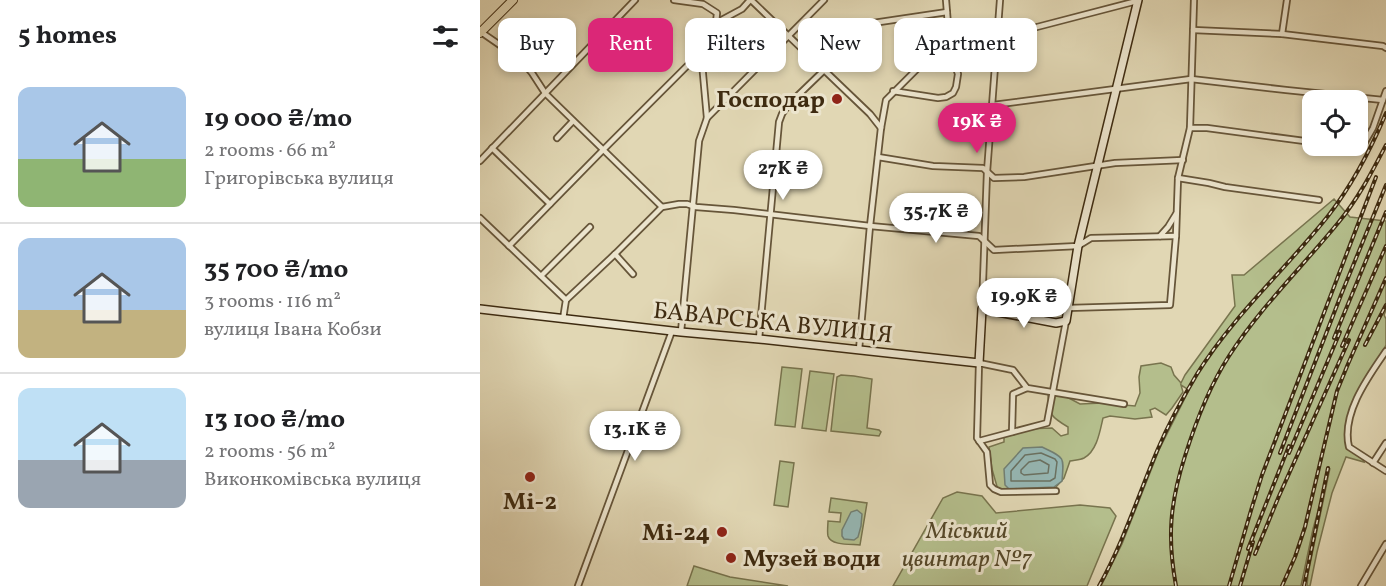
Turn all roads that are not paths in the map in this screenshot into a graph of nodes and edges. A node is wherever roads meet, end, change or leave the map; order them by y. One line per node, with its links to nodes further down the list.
1 (513, 0): 19 (main road)
2 (635, 0): 35 (street)
3 (674, 0): 12 (street)
4 (750, 0): 13 (street); 21 (street)
5 (824, 0): 21 (street)
6 (946, 0): 11 (street)
7 (1000, 0): 15 (street)
8 (1194, 0): 18 (street)
9 (1287, 0): 20 (street)
10 (1137, 1): 17 (street); 32 (street)
11 (947, 12): 14 (street); 16 (street)
12 (716, 18)
13 (724, 18)
14 (947, 18)
15 (999, 18)
16 (882, 22)
17 (1037, 27)
18 (1193, 30): 20 (street); 31 (street)
19 (480, 33): 35 (street)
20 (1282, 34): 23 (street)
21 (789, 36): 22 (street); 38 (street)
22 (798, 44)
23 (1386, 48)
24 (685, 68): 46 (street)
25 (703, 72): 38 (street)
26 (823, 72): 58 (street)
27 (827, 72): 40 (street)
28 (913, 72): 34 (street)
29 (958, 72): 34 (street)
30 (996, 72): 37 (street)
31 (1191, 79): 32 (street); 36 (street); 41 (street)
32 (1116, 88): 37 (street); 50 (street)
33 (1386, 91): 36 (street)
34 (893, 92): 40 (street)
35 (545, 93): 39 (street); 45 (street)
36 (1383, 100): 42 (street)
37 (993, 105): 51 (street)
38 (706, 118): 55 (street)
39 (573, 121): 43 (street); 46 (street)
40 (881, 128): 47 (street)
41 (1190, 128): 44 (street); 48 (street)
42 (1368, 137)
43 (557, 138)
44 (1302, 141)
45 (492, 148): 49 (street); 54 (street)
46 (603, 150): 54 (street); 56 (street)
47 (878, 157): 51 (street); 60 (street)
48 (1183, 160): 50 (street); 52 (street)
49 (480, 161)
50 (1098, 166): 51 (street); 66 (street)
51 (987, 172): 64 (street)
52 (1178, 178): 53 (street); 57 (street)
53 (1319, 201)
54 (550, 204): 65 (street)
55 (693, 206): 56 (street); 58 (street); 77 (street)
56 (662, 207): 67 (street)
57 (1177, 213): 62 (street); 63 (street)
58 (770, 214): 60 (street); 78 (street)
59 (480, 218): 65 (street)
60 (870, 226): 64 (street); 79 (street)
61 (590, 227): 69 (street)
62 (1160, 236): 63 (street); 66 (street)
63 (1176, 236): 71 (street)
64 (986, 242): 66 (street); 73 (street)
65 (509, 246): 69 (street)
66 (1078, 246): 71 (street)
67 (615, 254): 68 (street); 70 (street)
68 (633, 274)
69 (541, 276): 70 (street)
70 (566, 300): 74 (street)
71 (1068, 308): 75 (street)
72 (480, 309): 74 (street, БАВАРСЬКА ВУЛИЦЯ)
73 (982, 309): 75 (street); 81 (street)
74 (562, 319): 76 (street, БАВАРСЬКА ВУЛИЦЯ)
75 (1066, 321): 83 (street)
76 (672, 331): 77 (street, БАВАРСЬКА ВУЛИЦЯ); 92 (street)
77 (681, 332): 78 (street, БАВАРСЬКА ВУЛИЦЯ)
78 (759, 339): 79 (street, БАВАРСЬКА ВУЛИЦЯ)
79 (859, 351): 81 (street, БАВАРСЬКА ВУЛИЦЯ)
80 (1386, 351): 88 (street)
81 (979, 363): 82 (street, БАВАРСЬКА ВУЛИЦЯ); 86 (street)
82 (1027, 388): 83 (street); 85 (street)
83 (1052, 393): 84 (street); 85 (street)
84 (1124, 404)
85 (1012, 432): 86 (street)
86 (979, 441): 90 (street)
87 (1386, 442): 88 (street)
88 (1373, 463): 89 (street)
89 (1386, 471)
90 (1056, 491)
91 (1386, 544): 93 (street)
92 (578, 586)
93 (1361, 586)

